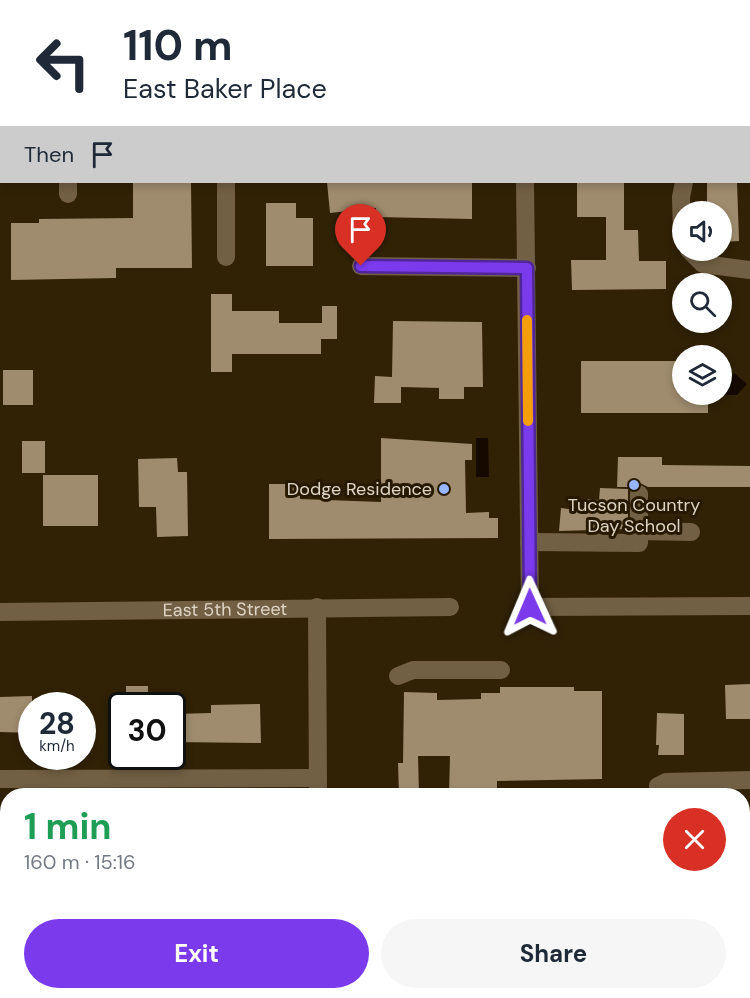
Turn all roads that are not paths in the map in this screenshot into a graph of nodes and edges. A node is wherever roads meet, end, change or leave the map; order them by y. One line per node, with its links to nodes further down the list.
1 (226, 183): 5 (street)
2 (525, 183): 8 (street)
3 (684, 183): 4 (street)
4 (681, 201)
5 (225, 256)
6 (700, 261): 9 (street)
7 (361, 266): 8 (street)
8 (527, 268): 13 (street)
9 (750, 270)
10 (639, 494): 11 (street)
11 (639, 531): 12 (street); 13 (street)
12 (691, 532)
13 (529, 542): 14 (street)
14 (750, 606)
15 (317, 607): 16 (street, East 5th Street); 17 (street, East 5th Street); 22 (street)
16 (450, 607)
17 (0, 612)
18 (501, 670): 19 (street)
19 (398, 676)
20 (0, 779): 22 (street)
21 (750, 780): 23 (street)
22 (318, 786)
23 (658, 788)

